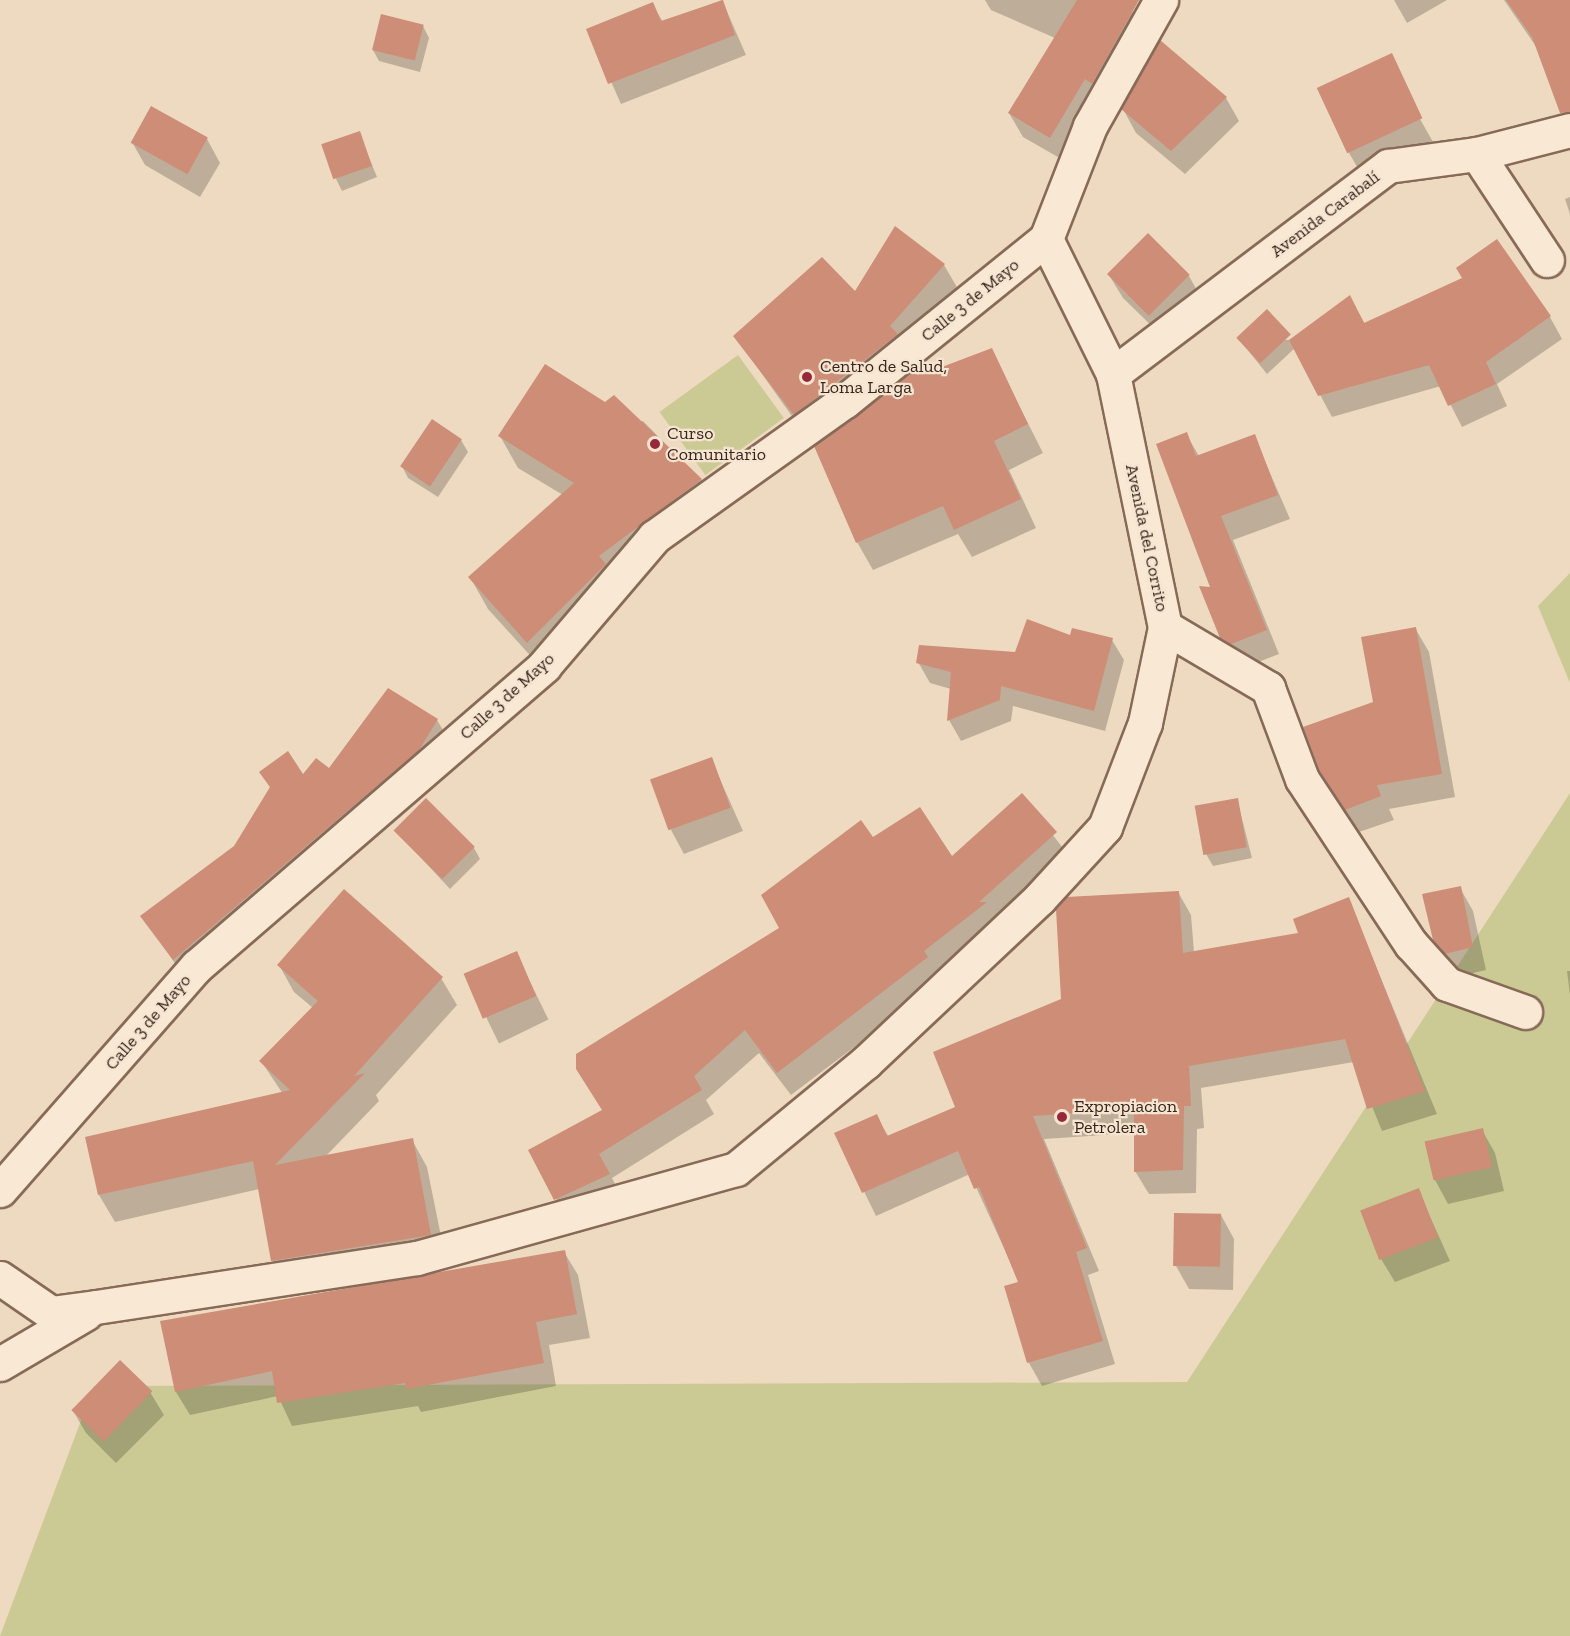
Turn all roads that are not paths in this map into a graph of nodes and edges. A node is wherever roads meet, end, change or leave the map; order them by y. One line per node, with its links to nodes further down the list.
1 (1161, 0): 4 (street)
2 (1570, 130): 3 (street, Avenida Carabalí)
3 (1478, 154): 5 (street); 6 (street, Avenida Carabalí)
4 (1046, 239): 6 (street, Avenida del Corrito); 9 (street, Calle 3 de Mayo)
5 (1547, 260)
6 (1113, 374): 7 (street, Avenida del Corrito)
7 (1166, 627): 8 (street, Avenida del Corrito); 11 (street)
8 (1526, 1012)
9 (0, 1190)
10 (0, 1278): 11 (street)
11 (96, 1307): 12 (street)
12 (0, 1364)

